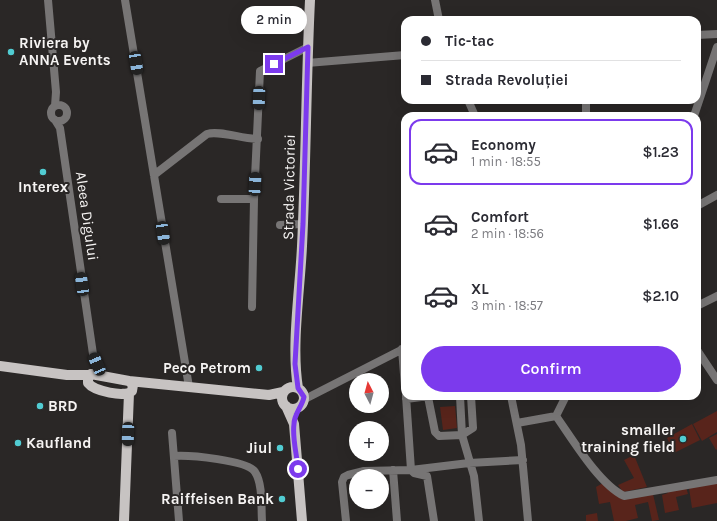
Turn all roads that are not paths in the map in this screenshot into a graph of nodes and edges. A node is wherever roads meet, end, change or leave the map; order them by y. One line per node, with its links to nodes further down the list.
1 (48, 0): 13 (street)
2 (125, 0): 18 (street)
3 (310, 0): 8 (main road, Strada Victoriei)
4 (435, 0): 5 (street)
5 (438, 16)
6 (717, 34): 7 (street)
7 (701, 35)
8 (308, 47): 11 (main road, Strada Victoriei); 17 (street)
9 (717, 47): 12 (street)
10 (401, 55): 11 (street)
11 (307, 63): 23 (main road, Strada Victoriei)
12 (701, 95)
13 (59, 105): 14 (street); 15 (street)
14 (66, 117): 15 (street); 16 (street)
15 (55, 120): 16 (street, Aleea Digului)
16 (60, 128): 29 (street, Aleea Digului)
17 (258, 139): 18 (street); 21 (street)
18 (154, 175): 35 (street)
19 (717, 195): 22 (street)
20 (221, 199): 21 (street)
21 (254, 200): 27 (street)
22 (701, 204)
23 (303, 224): 24 (street); 38 (main road, Strada Victoriei)
24 (280, 225)
25 (717, 296): 26 (street)
26 (701, 304)
27 (252, 307)
28 (401, 350): 38 (street)
29 (93, 354): 32 (street, Aleea Digului); 33 (street, Aleea Digului)
30 (701, 356): 34 (street)
31 (0, 366): 33 (main road)
32 (102, 376): 33 (main road); 36 (main road)
33 (90, 378): 37 (main road)
34 (717, 380)
35 (189, 386): 36 (main road); 38 (main road)
36 (131, 388): 37 (main road); 45 (main road)
37 (115, 393): 45 (main road)
38 (293, 397): 59 (main road, Strada Victoriei)
39 (406, 400): 54 (street)
40 (430, 400): 49 (street)
41 (460, 400): 49 (street)
42 (471, 400): 49 (street)
43 (512, 400): 47 (street)
44 (564, 400): 46 (street)
45 (129, 412): 56 (main road)
46 (556, 416): 47 (street); 55 (street)
47 (517, 423): 51 (street)
48 (172, 432): 50 (street)
49 (462, 435): 52 (street)
50 (174, 456): 57 (street); 58 (street)
51 (523, 460): 52 (street); 64 (street)
52 (469, 463): 54 (street); 63 (street)
53 (393, 470): 54 (street); 60 (street); 61 (street)
54 (411, 470): 62 (street)
55 (717, 480)
56 (124, 521)
57 (179, 521)
58 (262, 521)
59 (302, 521)
60 (346, 521)
61 (397, 521)
62 (434, 521)
63 (479, 521)
64 (528, 521)

